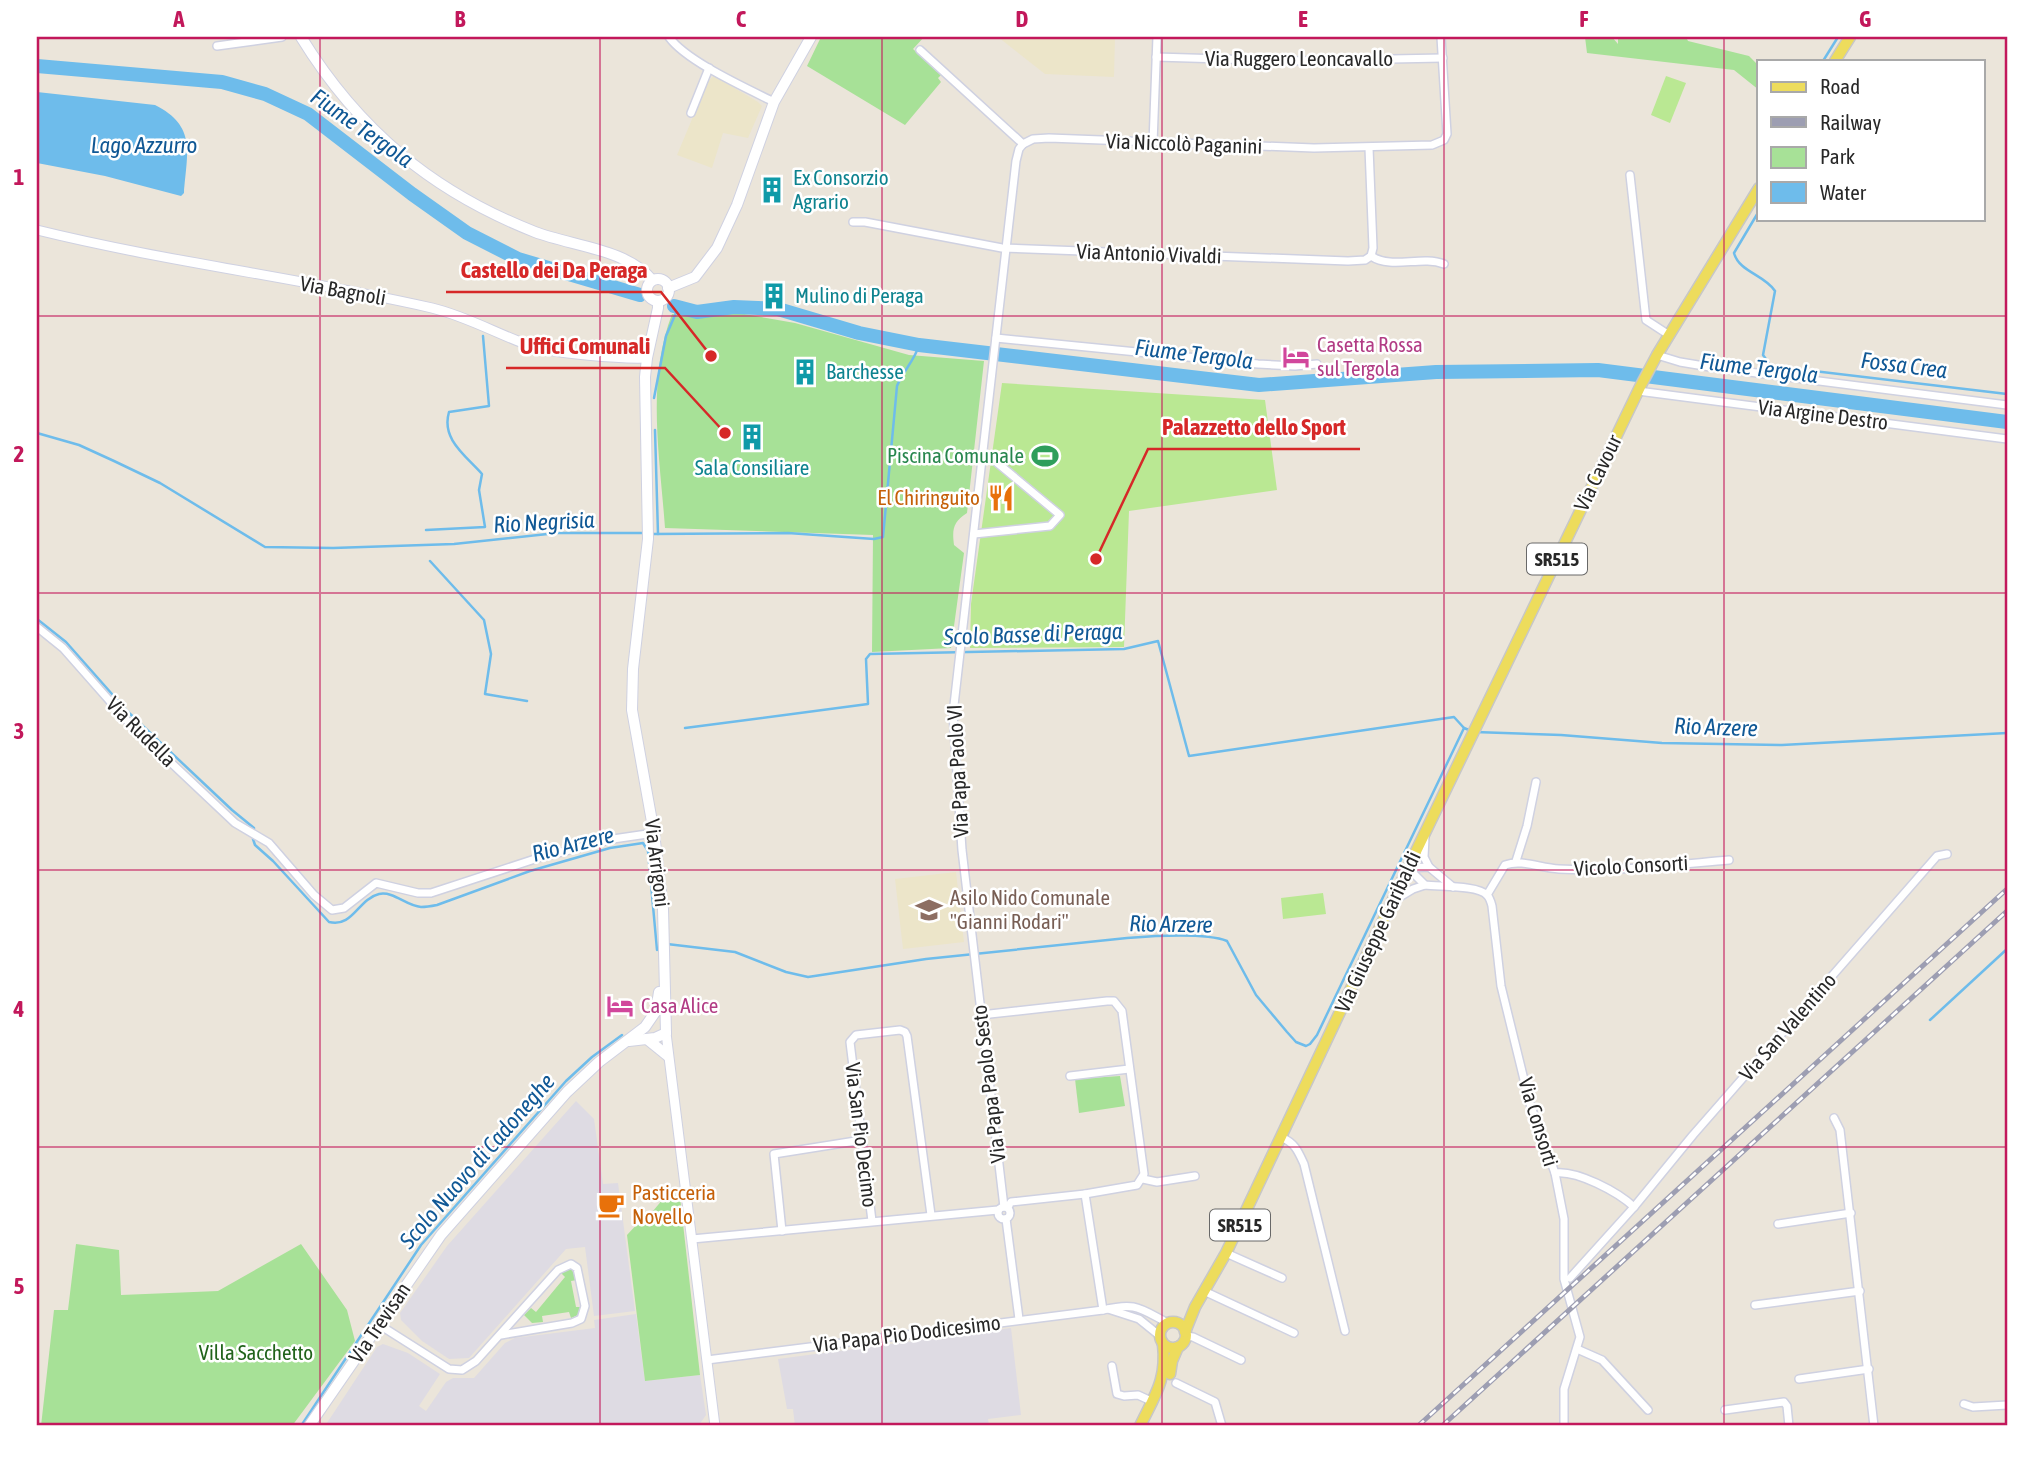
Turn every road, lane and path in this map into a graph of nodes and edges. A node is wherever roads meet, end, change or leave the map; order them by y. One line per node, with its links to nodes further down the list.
1 (282, 37): 8 (street)
2 (301, 37): 26 (main road)
3 (669, 37): 13 (street)
4 (811, 37): 14 (main road)
5 (1157, 37): 10 (street)
6 (1441, 37): 11 (street)
7 (1850, 37): 12 (main road)
8 (216, 46)
9 (920, 50): 17 (street)
10 (1156, 57): 11 (street, Via Ruggero Leoncavallo); 16 (street)
11 (1443, 58): 18 (street, Via Niccolò Paganini)
12 (1836, 60)
13 (709, 68): 14 (street); 15 (street)
14 (774, 102): 27 (main road)
15 (691, 113)
16 (1153, 143): 17 (street, Via Niccolò Paganini); 18 (street, Via Niccolò Paganini)
17 (1023, 144): 23 (street, Via Papa Paolo VI)
18 (1369, 148): 24 (street)
19 (1630, 175): 29 (street)
20 (1757, 191): 29 (main road, Via Cavour / SR515)
21 (853, 222): 23 (street, Via Antonio Vivaldi)
22 (37, 230): 31 (street, Via Bagnoli)
23 (1006, 248): 24 (street, Via Antonio Vivaldi); 30 (street, Via Papa Paolo VI)
24 (1371, 256): 25 (street, Via Antonio Vivaldi)
25 (1444, 264)
26 (652, 280): 27 (main road); 28 (main road)
27 (668, 288): 28 (main road)
28 (658, 301): 31 (main road, Via Arrigoni)
29 (1670, 335): 32 (main road, Via Cavour / SR515)
30 (996, 342): 33 (street); 37 (street, Via Papa Paolo VI)
31 (647, 358): 42 (main road, Via Arrigoni)
32 (1655, 358): 34 (main road, Via Cavour / SR515); 35 (street)
33 (1317, 364)
34 (1639, 389): 36 (street, Via Argine Destro); 40 (main road, Via Cavour / SR515)
35 (2007, 405)
36 (2007, 439)
37 (983, 454): 38 (street, Via Papa Paolo VI); 38 (street)
38 (974, 534): 53 (street, Via Papa Paolo VI)
39 (37, 627): 42 (street, Via Rudella)
40 (1475, 732): 43 (main road, Via Giuseppe Garibaldi / SR515)
41 (1536, 782): 46 (street)
42 (654, 832): 54 (main road, Via Arrigoni)
43 (1424, 834): 47 (street); 48 (main road, Via Giuseppe Garibaldi / SR515)
44 (1948, 854): 70 (street, Via San Valentino)
45 (1729, 860): 46 (street, Vicolo Consorti)
46 (1516, 861): 51 (street)
47 (1429, 867): 48 (street); 50 (street)
48 (1408, 868): 49 (street); 52 (main road, Via Giuseppe Garibaldi / SR515)
49 (1425, 885): 50 (street); 52 (street)
50 (1453, 887): 51 (street)
51 (1487, 895): 66 (street, Via Consorti)
52 (1393, 902): 64 (main road, Via Giuseppe Garibaldi / SR515)
53 (975, 962): 55 (street, Via Papa Paolo Sesto)
54 (666, 967): 56 (main road, Via Trevisan); 57 (main road, Via Arrigoni)
55 (981, 1015): 61 (street); 71 (street, Via Papa Paolo Sesto)
56 (641, 1029): 57 (main road); 59 (main road, Via Trevisan)
57 (666, 1033): 58 (main road); 60 (street, Via Arrigoni)
58 (648, 1039): 59 (main road); 60 (main road)
59 (627, 1041): 88 (main road, Via Trevisan)
60 (668, 1056): 77 (street, Via Arrigoni)
61 (1129, 1069): 62 (street); 68 (street)
62 (1070, 1076)
63 (1834, 1118): 72 (street)
64 (1281, 1137): 78 (main road, Via Giuseppe Garibaldi / SR515); 89 (street)
65 (862, 1140): 73 (street, Via San Pio Decimo); 74 (street, Via San Pio Decimo); 76 (street)
66 (1555, 1173): 70 (street); 95 (street, Via Consorti)
67 (1195, 1176): 68 (street)
68 (1143, 1179): 69 (street)
69 (1085, 1194): 71 (street); 84 (street)
70 (1634, 1207): 80 (street, Via San Valentino)
71 (1003, 1208): 73 (street); 86 (street)
72 (1851, 1213): 75 (street); 81 (street)
73 (931, 1215): 74 (street)
74 (872, 1221): 76 (street)
75 (1778, 1224)
76 (782, 1231): 77 (street)
77 (692, 1239): 96 (street, Via Arrigoni)
78 (1226, 1253): 79 (street); 82 (main road, Via Giuseppe Garibaldi / SR515)
79 (1282, 1278)
80 (1570, 1278)
81 (1860, 1291): 83 (street); 99 (street)
82 (1206, 1292): 85 (main road, Via Giuseppe Garibaldi / SR515); 91 (street)
83 (1755, 1305)
84 (1105, 1309): 86 (street, Via Papa Pio Dodicesimo); 87 (street, Via Papa Pio Dodicesimo); 93 (street, Via Papa Pio Dodicesimo)
85 (1194, 1310): 87 (main road, Via Giuseppe Garibaldi / SR515); 90 (main road, Via Giuseppe Garibaldi / SR515)
86 (1019, 1319): 96 (street, Via Papa Pio Dodicesimo)
87 (1170, 1323): 90 (main road); 93 (main road, Via Giuseppe Garibaldi / SR515)
88 (378, 1324): 92 (street); 107 (main road, Via Trevisan)
89 (1345, 1331)
90 (1185, 1334): 94 (main road, Via Giuseppe Garibaldi / SR515); 97 (street)
91 (1294, 1334)
92 (501, 1335): 92 (street)
93 (1162, 1340): 94 (main road); 102 (main road, Via Giuseppe Garibaldi / SR515)
94 (1178, 1347): 101 (main road, Via Giuseppe Garibaldi / SR515)
95 (1577, 1349): 105 (street); 112 (street, Via Consorti)
96 (707, 1360): 108 (street, Via Arrigoni)
97 (1241, 1360)
98 (1112, 1366): 102 (street)
99 (1869, 1369): 100 (street); 114 (street)
100 (1799, 1379)
101 (1173, 1380): 110 (main road, Via Giuseppe Garibaldi / SR515); 111 (street)
102 (1152, 1401): 109 (main road, Via Giuseppe Garibaldi / SR515)
103 (1964, 1404): 104 (street)
104 (2007, 1405)
105 (1648, 1410)
106 (1725, 1410): 113 (street)
107 (309, 1426)
108 (715, 1426)
109 (1140, 1426)
110 (1147, 1426)
111 (1222, 1426)
112 (1564, 1426)
113 (1789, 1426)
114 (1874, 1426)

